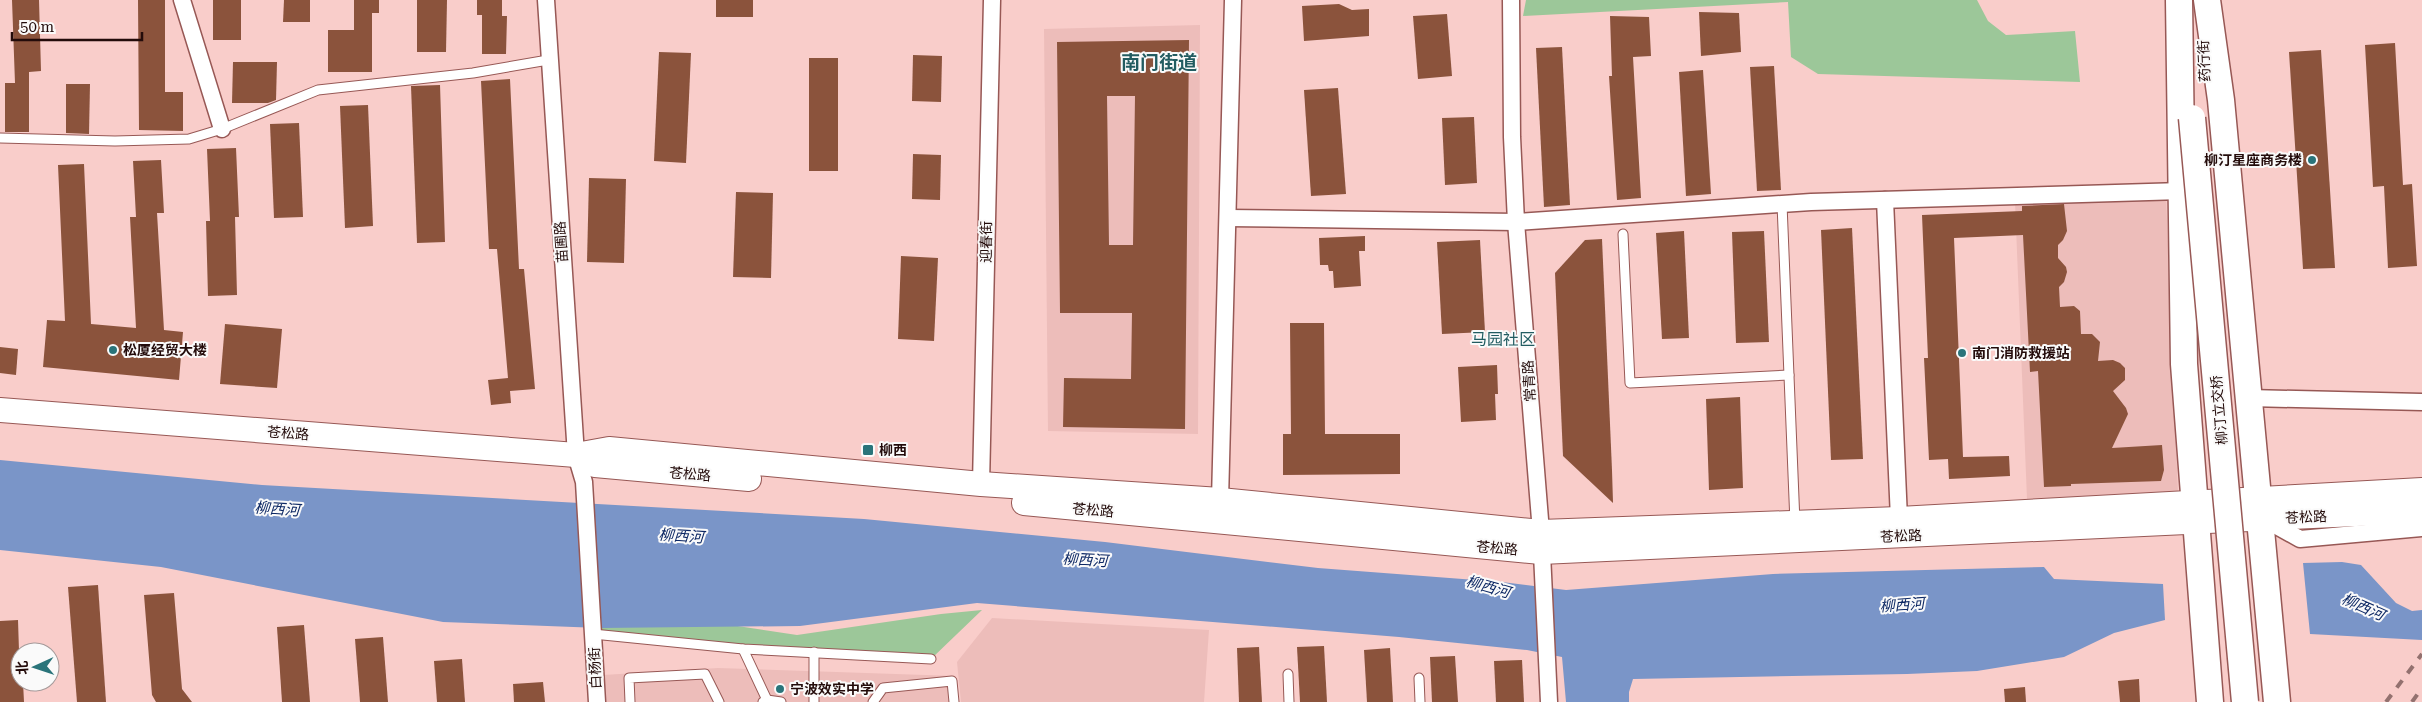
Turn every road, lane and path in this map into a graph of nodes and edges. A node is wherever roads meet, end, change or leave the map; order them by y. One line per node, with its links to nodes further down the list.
1 (182, 0): 11 (street)
2 (546, 0): 9 (street, 苗圃路)
3 (992, 0): 25 (street, 迎春街)
4 (1234, 0): 16 (street)
5 (1512, 0): 17 (street, 常青路)
6 (2181, 0): 10 (main road, 药行街); 13 (main road)
7 (2202, 0): 10 (main road, 药行街)
8 (2207, 0): 20 (main road)
9 (548, 60): 11 (lane); 23 (street, 苗圃路)
10 (2199, 120): 54 (main road, 柳汀立交桥, bridge); 55 (main road, 柳汀立交桥)
11 (222, 129): 12 (lane)
12 (0, 138)
13 (2182, 191): 14 (street); 29 (main road)
14 (1885, 200): 15 (street); 31 (street)
15 (1782, 204): 17 (street); 19 (lane)
16 (1228, 218): 17 (street); 27 (street)
17 (1516, 222): 35 (street, 常青路)
18 (1623, 234): 19 (lane)
19 (1789, 375): 32 (lane)
20 (2249, 398): 21 (street); 28 (main road)
21 (2422, 402)
22 (0, 410): 23 (main road, 苍松路)
23 (576, 455): 24 (street, 苗圃路); 25 (main road, 苍松路); 35 (main road, 苍松路)
24 (584, 482): 36 (street, 白杨街)
25 (981, 484): 27 (main road, 苍松路)
26 (2422, 490): 28 (main road, 苍松路)
27 (1220, 500): 35 (main road, 苍松路)
28 (2259, 500): 29 (main road, 苍松路); 56 (main road)
29 (2195, 502): 31 (main road, 苍松路); 53 (main road)
30 (2422, 512): 35 (main road, 苍松路)
31 (1899, 519): 32 (main road, 苍松路)
32 (1795, 523): 35 (main road, 苍松路)
33 (2273, 524): 34 (street)
34 (2422, 528)
35 (1541, 549): 52 (street, 常青路)
36 (593, 634): 37 (lane); 43 (street, 白杨街)
37 (743, 649): 38 (lane); 42 (lane)
38 (814, 652): 39 (lane); 47 (lane)
39 (930, 659)
40 (1288, 674): 50 (lane)
41 (1419, 678): 51 (lane)
42 (765, 701): 46 (lane)
43 (597, 702)
44 (630, 702): 45 (lane)
45 (719, 702)
46 (781, 702)
47 (814, 702)
48 (873, 702): 49 (lane)
49 (954, 702)
50 (1289, 702)
51 (1420, 702)
52 (1550, 702)
53 (2210, 702)
54 (2245, 702)
55 (2258, 702)
56 (2277, 702)

